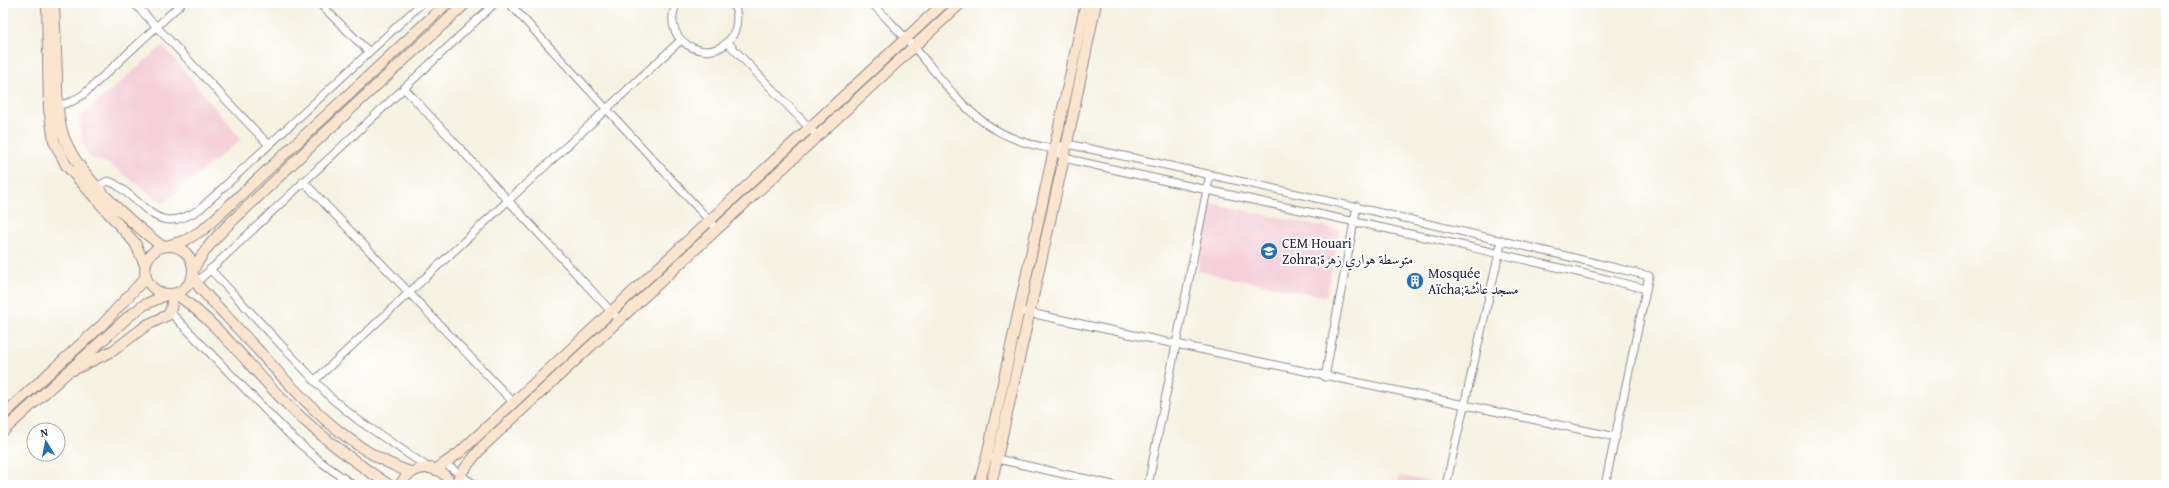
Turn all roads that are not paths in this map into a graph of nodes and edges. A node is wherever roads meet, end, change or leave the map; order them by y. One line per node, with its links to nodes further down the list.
1 (47, 3): 25 (street)
2 (54, 3): 25 (street)
3 (134, 3): 18 (street)
4 (182, 3): 18 (street)
5 (320, 3): 23 (street)
6 (422, 3): 23 (street)
7 (447, 3): 43 (street)
8 (466, 3): 48 (street)
9 (495, 3): 24 (street)
10 (509, 3): 26 (street)
11 (677, 3): 20 (street)
12 (733, 3): 21 (street)
13 (872, 3): 19 (street)
14 (944, 3): 19 (street)
15 (961, 3): 22 (street)
16 (1086, 3): 31 (street)
17 (1096, 3): 29 (street)
18 (156, 27): 25 (street); 30 (street)
19 (905, 39): 22 (street); 27 (street)
20 (681, 40): 21 (street); 26 (street)
21 (727, 42): 27 (street)
22 (913, 47): 28 (street); 31 (street)
23 (369, 52): 30 (street)
24 (404, 88): 34 (street); 37 (street)
25 (53, 108): 35 (street); 45 (street)
26 (606, 110): 37 (street); 39 (street)
27 (809, 128): 28 (street); 39 (street)
28 (817, 136): 41 (street)
29 (1067, 144): 31 (street); 32 (street); 33 (street)
30 (269, 145): 35 (street)
31 (1055, 149): 32 (street); 52 (street)
32 (1064, 158): 36 (street); 55 (street)
33 (1210, 174): 36 (street); 38 (street)
34 (303, 181): 46 (street); 51 (street)
35 (97, 186): 43 (street)
36 (1207, 191): 40 (street); 57 (street)
37 (508, 200): 51 (street); 54 (street)
38 (1357, 206): 40 (street); 42 (street)
39 (709, 221): 41 (street); 54 (street)
40 (1355, 222): 44 (street); 59 (street)
41 (717, 229): 56 (street)
42 (1502, 240): 44 (street); 49 (street)
43 (165, 246): 45 (street); 48 (street)
44 (1501, 253): 49 (street); 62 (street)
45 (145, 265): 47 (street)
46 (210, 269): 48 (street); 60 (street)
47 (146, 277): 50 (street); 63 (street)
48 (193, 278): 50 (street); 70 (street)
49 (1646, 289): 65 (street)
50 (172, 294): 53 (street); 58 (street); 73 (street)
51 (410, 294): 60 (street); 61 (street)
52 (1019, 311): 55 (street); 66 (street)
53 (170, 312): 58 (street); 72 (street)
54 (610, 312): 56 (street); 61 (street)
55 (1030, 313): 57 (street); 67 (street)
56 (619, 320): 71 (street)
57 (1177, 344): 59 (street); 81 (street)
58 (64, 375): 64 (street)
59 (1325, 377): 62 (street)
60 (314, 381): 69 (street)
61 (513, 402): 68 (street)
62 (1463, 406): 65 (street); 82 (street)
63 (3, 415)
64 (3, 431)
65 (1616, 437): 83 (street)
66 (987, 456): 67 (street); 78 (street)
67 (998, 459): 79 (street); 80 (street)
68 (444, 463): 69 (street); 71 (street)
69 (432, 469): 70 (street); 75 (street)
70 (410, 472): 74 (street)
71 (460, 475): 76 (street); 77 (street)
72 (353, 485)
73 (389, 485)
74 (400, 485)
75 (451, 485)
76 (456, 485)
77 (475, 485)
78 (979, 485)
79 (991, 485)
80 (1113, 485)
81 (1148, 485)
82 (1446, 485)
83 (1605, 485)

